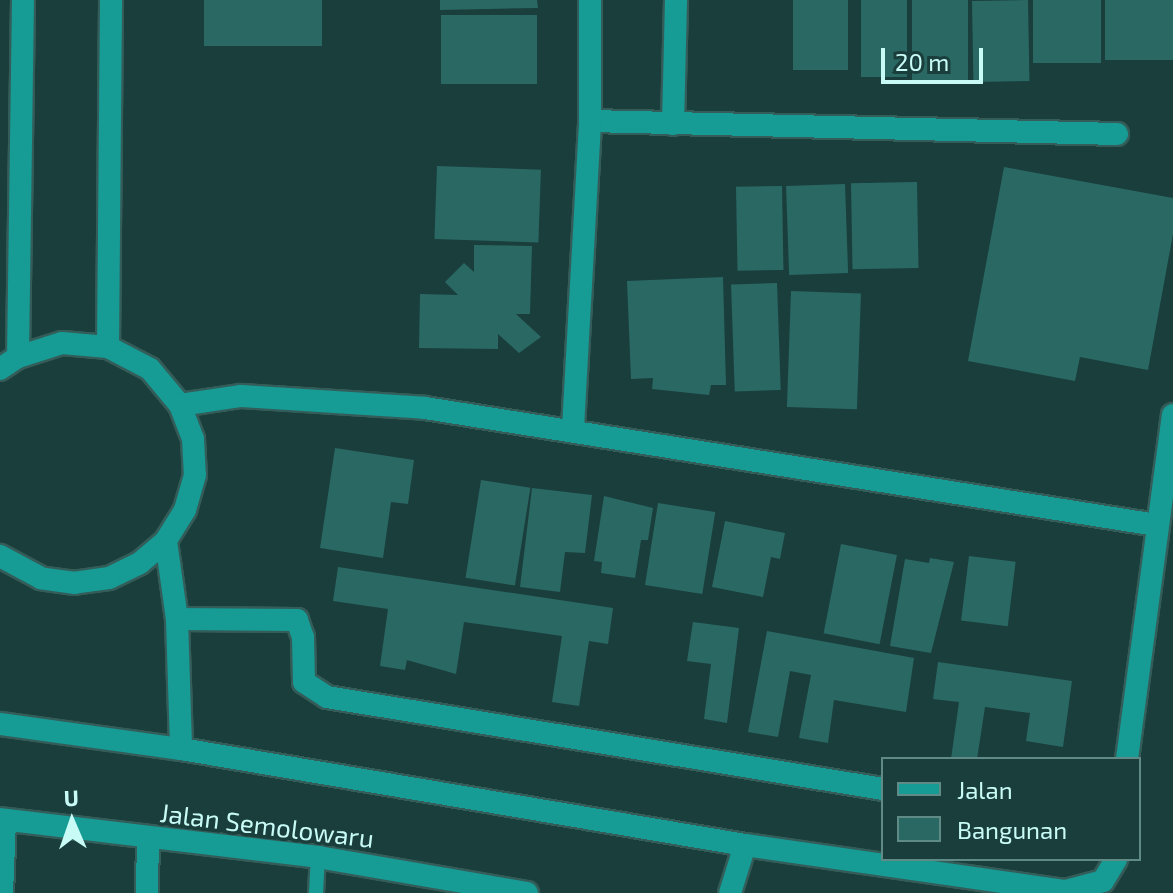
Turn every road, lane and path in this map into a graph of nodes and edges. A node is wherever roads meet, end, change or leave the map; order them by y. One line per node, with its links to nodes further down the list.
1 (23, 0): 9 (street)
2 (111, 0): 8 (street)
3 (590, 0): 5 (street)
4 (676, 0): 6 (street)
5 (590, 121): 6 (street); 12 (street)
6 (673, 124): 7 (street)
7 (1117, 134)
8 (108, 347): 9 (street); 10 (street)
9 (9, 363)
10 (180, 405): 12 (street); 14 (street)
11 (1173, 415): 13 (street)
12 (573, 428): 13 (street)
13 (1156, 525): 19 (street)
14 (166, 541): 15 (street); 16 (street)
15 (0, 556)
16 (177, 619): 18 (street); 20 (street)
17 (0, 724): 18 (street)
18 (181, 749): 23 (street)
19 (1127, 757)
20 (881, 789)
21 (2, 819): 22 (street, Jalan Semolowaru); 27 (street)
22 (148, 838): 24 (street, Jalan Semolowaru); 28 (street)
23 (742, 853): 26 (street); 31 (street)
24 (318, 857): 29 (lane); 30 (street, Jalan Semolowaru)
25 (1115, 861): 26 (street)
26 (1016, 870)
27 (2, 893)
28 (147, 893)
29 (316, 893)
30 (527, 893)
31 (730, 893)

